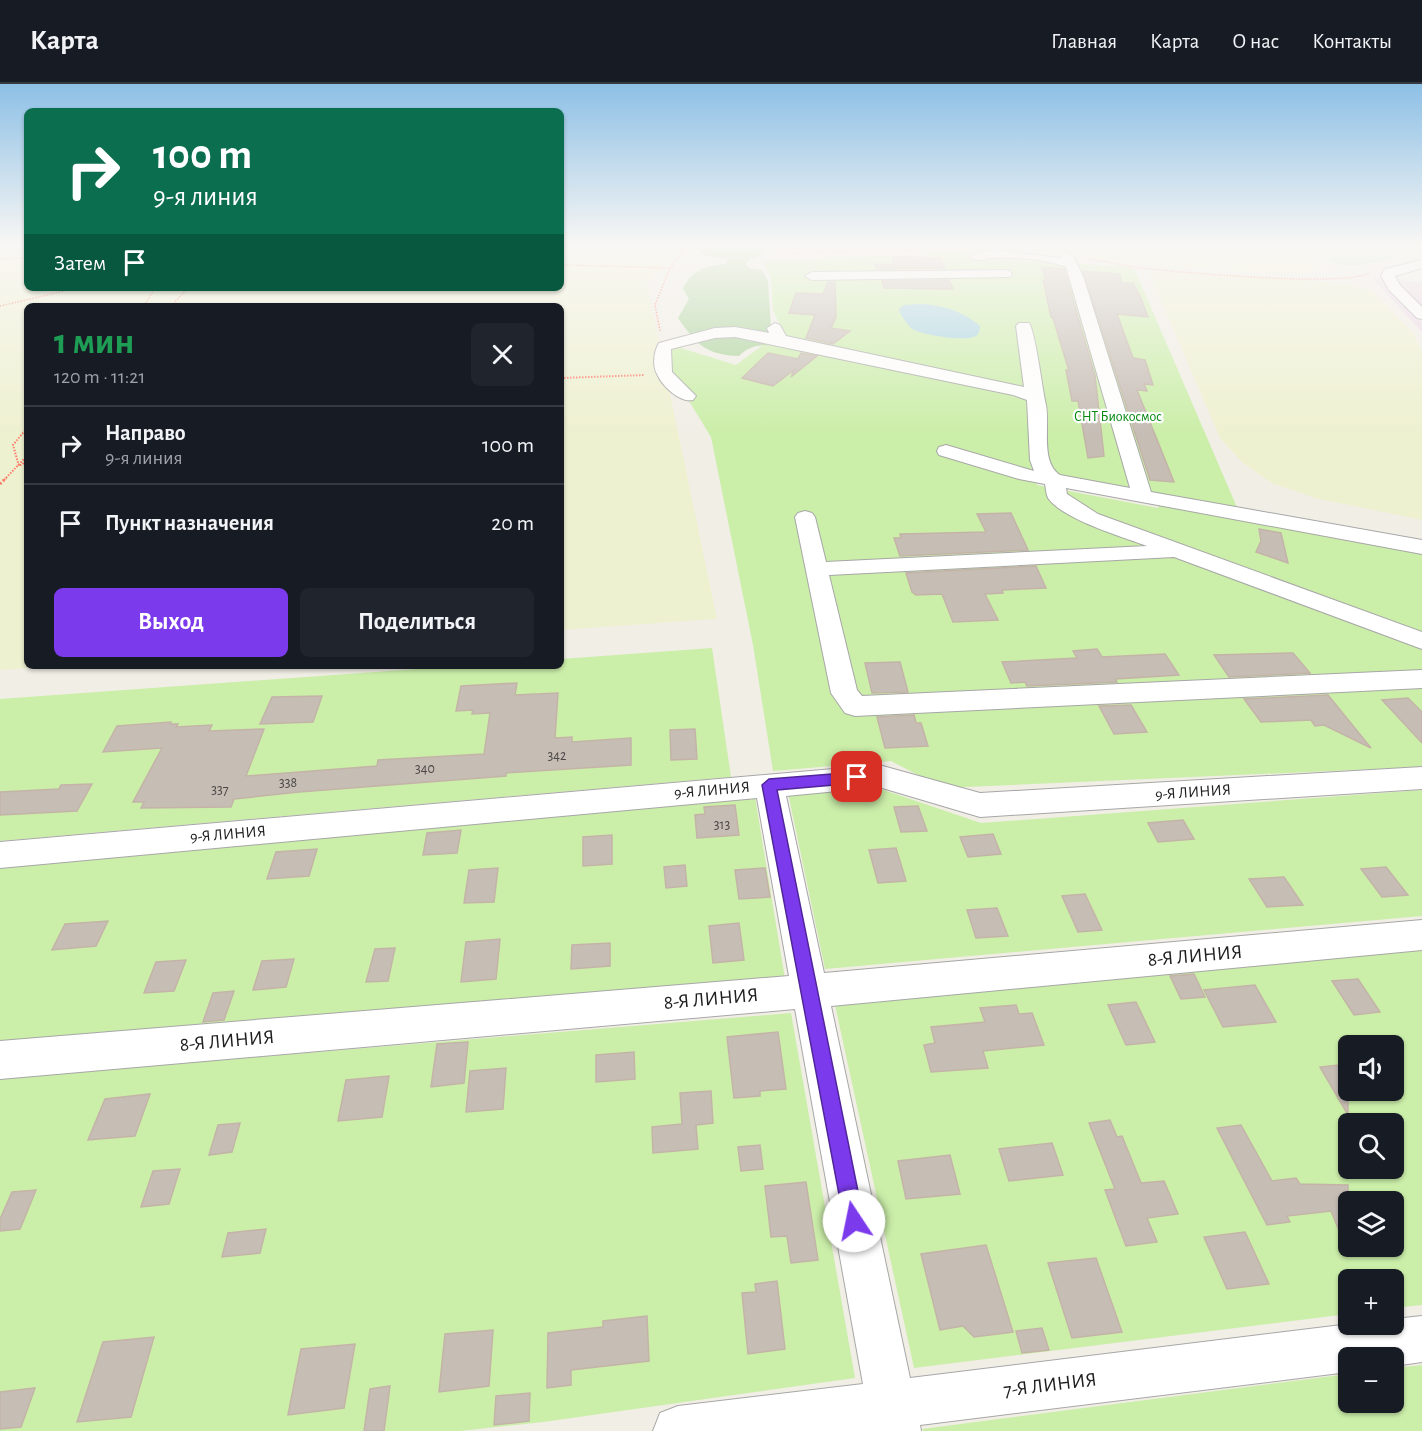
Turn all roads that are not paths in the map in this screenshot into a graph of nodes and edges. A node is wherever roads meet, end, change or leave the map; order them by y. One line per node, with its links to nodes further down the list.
1 (1084, 309): 7 (street)
2 (1024, 326): 4 (street)
3 (687, 396): 4 (street)
4 (1034, 397): 6 (street)
5 (946, 451): 6 (street)
6 (1054, 480): 7 (street); 10 (street)
7 (1142, 495): 9 (street)
8 (805, 517): 11 (street)
9 (1422, 547)
10 (1179, 551): 11 (street); 12 (street)
11 (818, 569): 13 (street)
12 (1422, 641)
13 (1422, 679)
14 (1422, 778): 15 (street, 9-Я ЛИНИЯ)
15 (769, 785): 16 (street, 9-Я ЛИНИЯ); 18 (street)
16 (0, 855)
17 (1422, 935): 18 (street, 8-Я ЛИНИЯ)
18 (808, 991): 19 (street, 8-Я ЛИНИЯ); 21 (street)
19 (0, 1060)
20 (1422, 1339): 21 (street, 7-Я ЛИНИЯ)
21 (894, 1418): 22 (street, 7-Я ЛИНИЯ)
22 (678, 1431)

